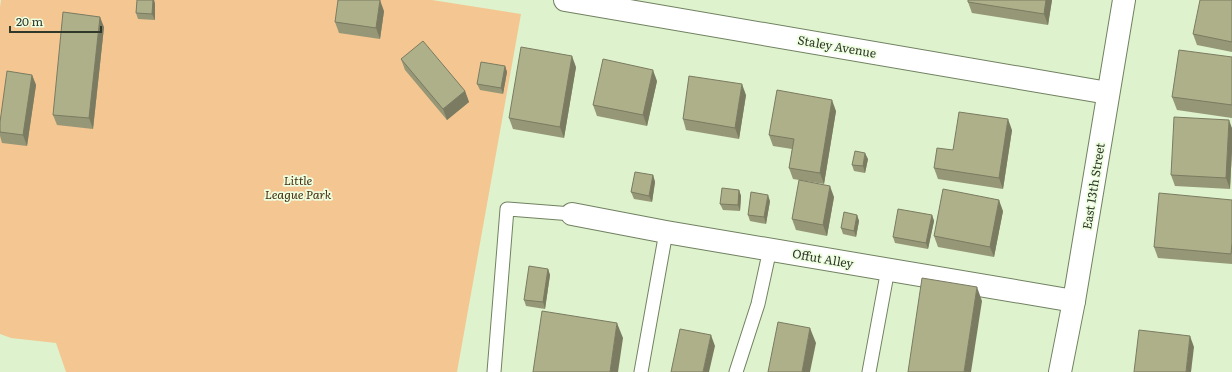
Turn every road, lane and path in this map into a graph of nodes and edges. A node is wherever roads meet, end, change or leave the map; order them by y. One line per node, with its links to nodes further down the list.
1 (565, 0): 3 (street, Staley Avenue)
2 (1124, 0): 3 (street, East 13th Street)
3 (1108, 93): 8 (street, East 13th Street)
4 (572, 214): 5 (street, Offut Alley); 9 (lane)
5 (666, 232): 6 (street, Offut Alley); 10 (lane)
6 (770, 249): 7 (street, Offut Alley); 11 (lane)
7 (888, 269): 8 (street, Offut Alley); 12 (lane)
8 (1074, 301): 13 (street, East 13th Street)
9 (494, 372)
10 (641, 372)
11 (736, 372)
12 (869, 372)
13 (1060, 372)

